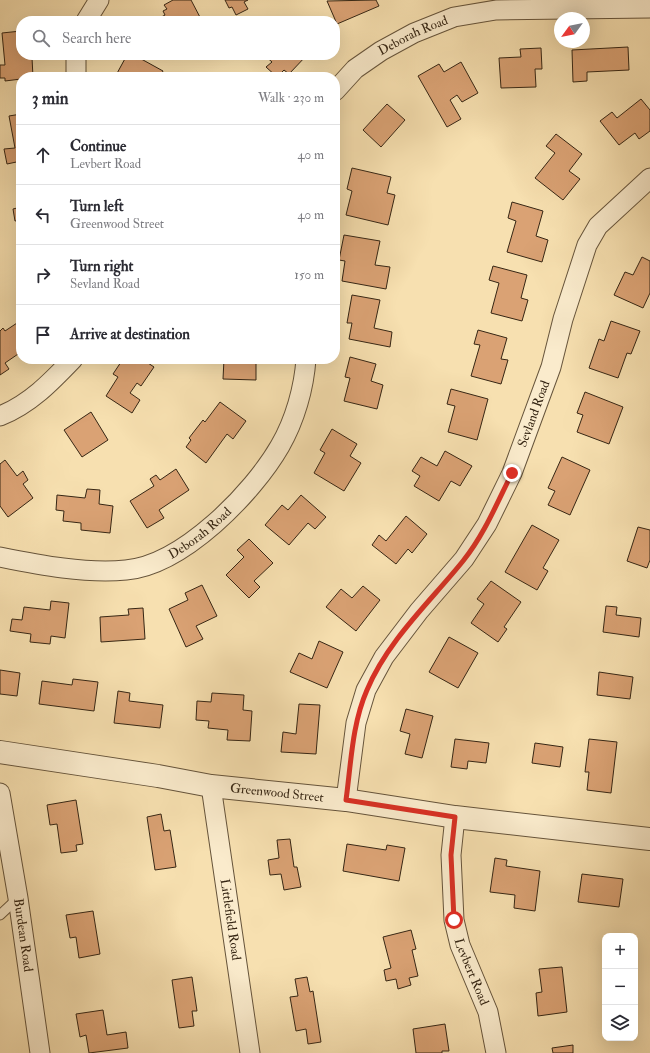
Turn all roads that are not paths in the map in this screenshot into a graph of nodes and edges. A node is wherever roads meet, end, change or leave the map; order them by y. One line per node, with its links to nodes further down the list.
1 (99, 0): 3 (street)
2 (650, 8): 6 (street, Deborah Road)
3 (89, 16)
4 (76, 60): 5 (street)
5 (76, 72)
6 (340, 85)
7 (650, 178): 15 (street, Sevland Road)
8 (68, 364): 10 (street)
9 (306, 364): 11 (street, Deborah Road)
10 (0, 416)
11 (0, 557)
12 (0, 752): 13 (street, Greenwood Street)
13 (211, 786): 15 (street, Greenwood Street); 21 (street, Littlefield Road)
14 (0, 793): 18 (street, Burdean Road)
15 (346, 800): 16 (street, Greenwood Street)
16 (455, 817): 17 (street, Greenwood Street); 22 (street, Levbert Road)
17 (650, 839)
18 (18, 898): 19 (lane); 20 (street, Burdean Road)
19 (0, 915)
20 (40, 1053)
21 (250, 1053)
22 (496, 1053)

